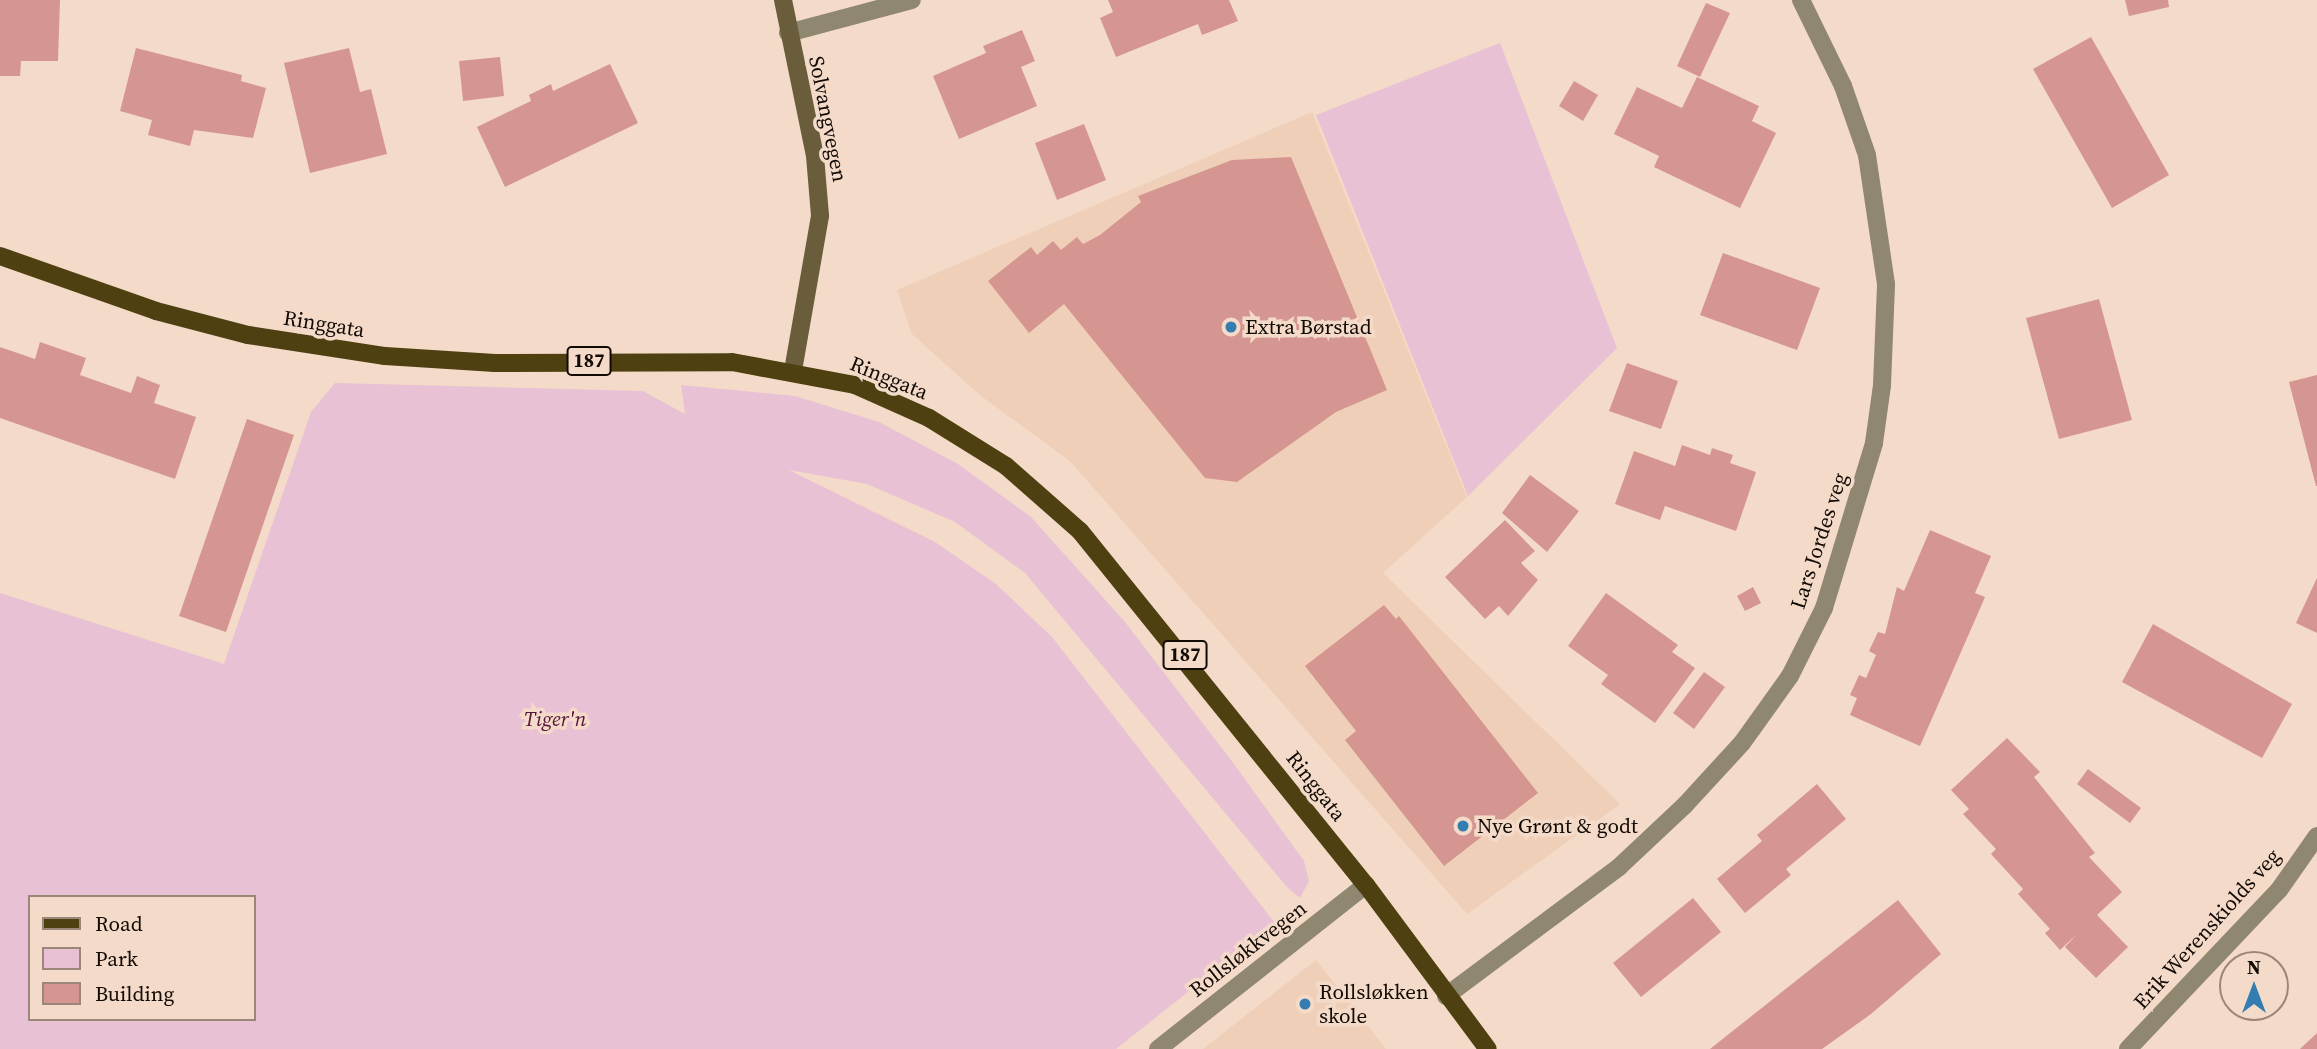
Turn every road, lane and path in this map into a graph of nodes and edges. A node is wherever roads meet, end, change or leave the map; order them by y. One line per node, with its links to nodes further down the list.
1 (783, 0): 4 (main road, Solvangvegen)
2 (912, 0): 4 (street)
3 (1801, 0): 9 (street, Lars Jordes veg)
4 (788, 33): 6 (main road, Solvangvegen)
5 (0, 256): 6 (main road, Ringgata / 187)
6 (793, 370): 8 (main road, Ringgata / 187)
7 (2317, 836): 12 (street, Erik Werenskiolds veg)
8 (1366, 885): 9 (main road, Ringgata / 187); 10 (street, Rollsløkkvegen)
9 (1446, 996): 11 (main road, Ringgata / 187)
10 (1158, 1049)
11 (1488, 1049)
12 (2128, 1049)

